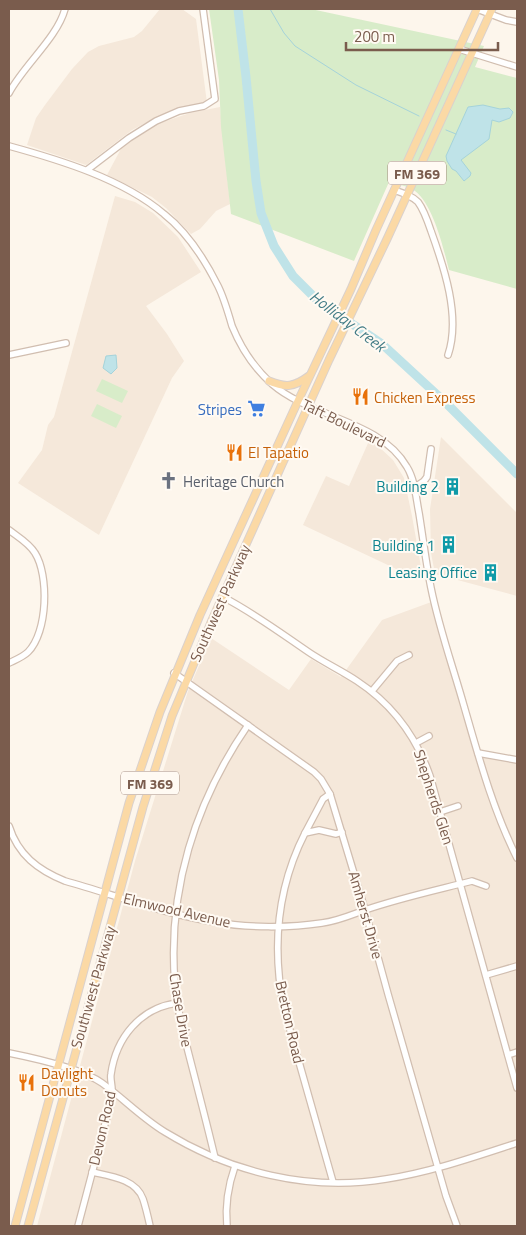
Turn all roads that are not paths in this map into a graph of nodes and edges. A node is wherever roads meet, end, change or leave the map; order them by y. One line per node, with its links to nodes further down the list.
1 (65, 9): 9 (street)
2 (203, 9): 11 (street)
3 (477, 9): 4 (street); 6 (main road, Southwest Parkway / FM 369)
4 (491, 11): 5 (street); 7 (main road, Southwest Parkway / FM 369)
5 (517, 22)
6 (459, 49): 7 (street); 12 (main road, Southwest Parkway / FM 369)
7 (473, 52): 8 (street); 13 (main road, Southwest Parkway / FM 369)
8 (517, 67)
9 (9, 93)
10 (9, 146): 11 (street, Taft Boulevard)
11 (87, 170): 18 (street, Taft Boulevard)
12 (394, 190): 13 (street); 17 (main road, Southwest Parkway / FM 369)
13 (407, 194): 16 (street); 20 (main road, Southwest Parkway / FM 369)
14 (66, 343): 15 (street)
15 (9, 355)
16 (448, 356)
17 (311, 374): 18 (main road); 19 (main road, Southwest Parkway / FM 369)
18 (268, 381): 19 (street, Taft Boulevard)
19 (298, 401): 20 (street, Taft Boulevard); 23 (main road, Southwest Parkway / FM 369)
20 (309, 406): 22 (street, Taft Boulevard); 24 (main road, Southwest Parkway / FM 369)
21 (431, 449): 22 (street)
22 (415, 487): 37 (street, Taft Boulevard)
23 (258, 489): 24 (main road); 29 (main road, Southwest Parkway / FM 369)
24 (270, 492): 26 (main road, Southwest Parkway / FM 369)
25 (9, 530): 28 (street)
26 (223, 596): 30 (main road, Southwest Parkway / FM 369); 31 (street, Shepherds Glen)
27 (408, 655): 31 (street)
28 (9, 663)
29 (174, 673): 30 (street, Amherst Drive); 33 (main road, Southwest Parkway / FM 369)
30 (185, 681): 32 (street, Amherst Drive); 35 (main road, Southwest Parkway / FM 369)
31 (372, 691): 36 (street, Shepherds Glen)
32 (248, 725): 39 (street, Amherst Drive); 51 (street, Chase Drive)
33 (151, 736): 35 (main road); 48 (main road, Southwest Parkway / FM 369)
34 (429, 736): 36 (street)
35 (164, 740): 49 (main road, Southwest Parkway / FM 369)
36 (416, 743): 41 (street, Shepherds Glen)
37 (478, 752): 38 (street); 45 (street, Taft Boulevard)
38 (517, 760)
39 (330, 794): 43 (street, Bretton Road); 44 (street, Amherst Drive)
40 (458, 806): 41 (street)
41 (440, 812): 46 (street, Shepherds Glen)
42 (9, 826): 48 (street, Elmwood Avenue)
43 (305, 832): 44 (street); 52 (street, Bretton Road)
44 (342, 832): 50 (street, Amherst Drive)
45 (517, 858)
46 (460, 884): 47 (street, Elmwood Avenue); 50 (street, Elmwood Avenue); 54 (street, Shepherds Glen)
47 (486, 886)
48 (105, 893): 49 (street, Elmwood Avenue); 59 (main road, Southwest Parkway / FM 369)
49 (118, 896): 51 (street, Elmwood Avenue); 60 (main road, Southwest Parkway / FM 369)
50 (365, 910): 52 (street, Elmwood Avenue); 66 (street, Amherst Drive)
51 (176, 913): 52 (street, Elmwood Avenue); 55 (street, Chase Drive)
52 (278, 925): 68 (street, Bretton Road)
53 (517, 966): 54 (street)
54 (486, 975): 58 (street, Shepherds Glen)
55 (177, 1003): 62 (street, Devon Road); 64 (street, Chase Drive)
56 (517, 1052): 58 (street)
57 (9, 1053): 59 (street)
58 (508, 1055): 61 (street, Shepherds Glen)
59 (59, 1066): 60 (street); 69 (main road, Southwest Parkway / FM 369)
60 (70, 1069): 62 (street); 70 (main road, Southwest Parkway / FM 369)
61 (517, 1088)
62 (112, 1092): 64 (street); 67 (street, Devon Road)
63 (517, 1143): 66 (street)
64 (215, 1158): 65 (street)
65 (235, 1166): 68 (street); 73 (street)
66 (438, 1167): 68 (street); 74 (street, Amherst Drive)
67 (92, 1172): 71 (street, Devon Road); 72 (street)
68 (333, 1182)
69 (16, 1226)
70 (28, 1226)
71 (78, 1226)
72 (150, 1226)
73 (227, 1226)
74 (457, 1226)

